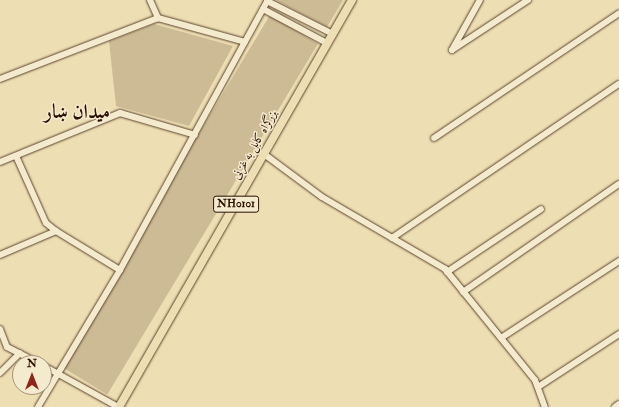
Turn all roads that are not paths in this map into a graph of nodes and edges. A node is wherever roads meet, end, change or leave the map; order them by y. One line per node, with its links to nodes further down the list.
1 (150, 0): 8 (street)
2 (268, 0): 6 (street); 9 (street)
3 (352, 0): 9 (highway, بزرگراه کابل به غزنی / NH0101)
4 (480, 0): 5 (street)
5 (528, 0)
6 (263, 9): 10 (street); 11 (street)
7 (619, 13): 15 (street)
8 (158, 18): 10 (street); 12 (street)
9 (333, 34): 11 (highway, بزرگراه کابل به غزنی / NH0101)
10 (245, 42): 14 (street)
11 (327, 43): 16 (highway, بزرگراه کابل به غزنی / NH0101)
12 (0, 79)
13 (619, 84): 23 (street)
14 (195, 135): 17 (street); 26 (street)
15 (434, 138)
16 (264, 154): 23 (street); 41 (highway, بزرگراه کابل به غزنی / NH0101)
17 (16, 156): 18 (street); 22 (street)
18 (0, 162)
19 (617, 185): 20 (street); 28 (street)
20 (619, 193)
21 (541, 209): 27 (street)
22 (56, 232): 24 (street); 26 (street)
23 (392, 238): 27 (street)
24 (0, 255)
25 (619, 261): 31 (street)
26 (120, 270): 37 (street)
27 (448, 272): 28 (street)
28 (463, 292): 31 (street)
29 (0, 328): 32 (street)
30 (619, 334): 38 (street)
31 (501, 338): 38 (street)
32 (7, 347): 33 (street); 34 (street)
33 (0, 349)
34 (20, 354): 36 (street)
35 (52, 370): 37 (street)
36 (0, 373)
37 (58, 373): 40 (street); 41 (street)
38 (538, 387): 42 (street)
39 (619, 404): 43 (street)
40 (38, 407)
41 (119, 407)
42 (546, 407)
43 (614, 407)

